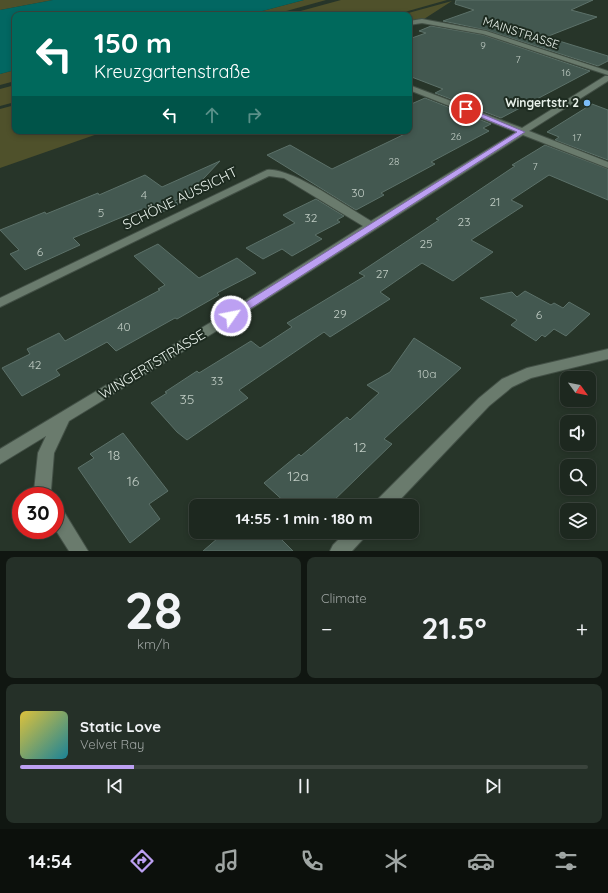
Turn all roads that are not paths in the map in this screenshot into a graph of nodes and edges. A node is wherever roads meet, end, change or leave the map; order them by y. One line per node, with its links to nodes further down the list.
1 (412, 23): 2 (street, MAINSTRASSE)
2 (608, 73)
3 (608, 78): 5 (street, WINGERTSTRASSE)
4 (412, 88): 5 (street)
5 (522, 132): 6 (street); 7 (street, WINGERTSTRASSE)
6 (608, 165)
7 (371, 226): 8 (street, SCHÖNE AUSSICHT); 10 (street, WINGERTSTRASSE)
8 (0, 303)
9 (608, 354): 13 (street)
10 (63, 417): 11 (street, WINGERTSTRASSE); 12 (street)
11 (0, 457)
12 (42, 487)
13 (391, 499)
14 (64, 527): 16 (street)
15 (351, 539): 17 (street)
16 (79, 551)
17 (339, 551)

